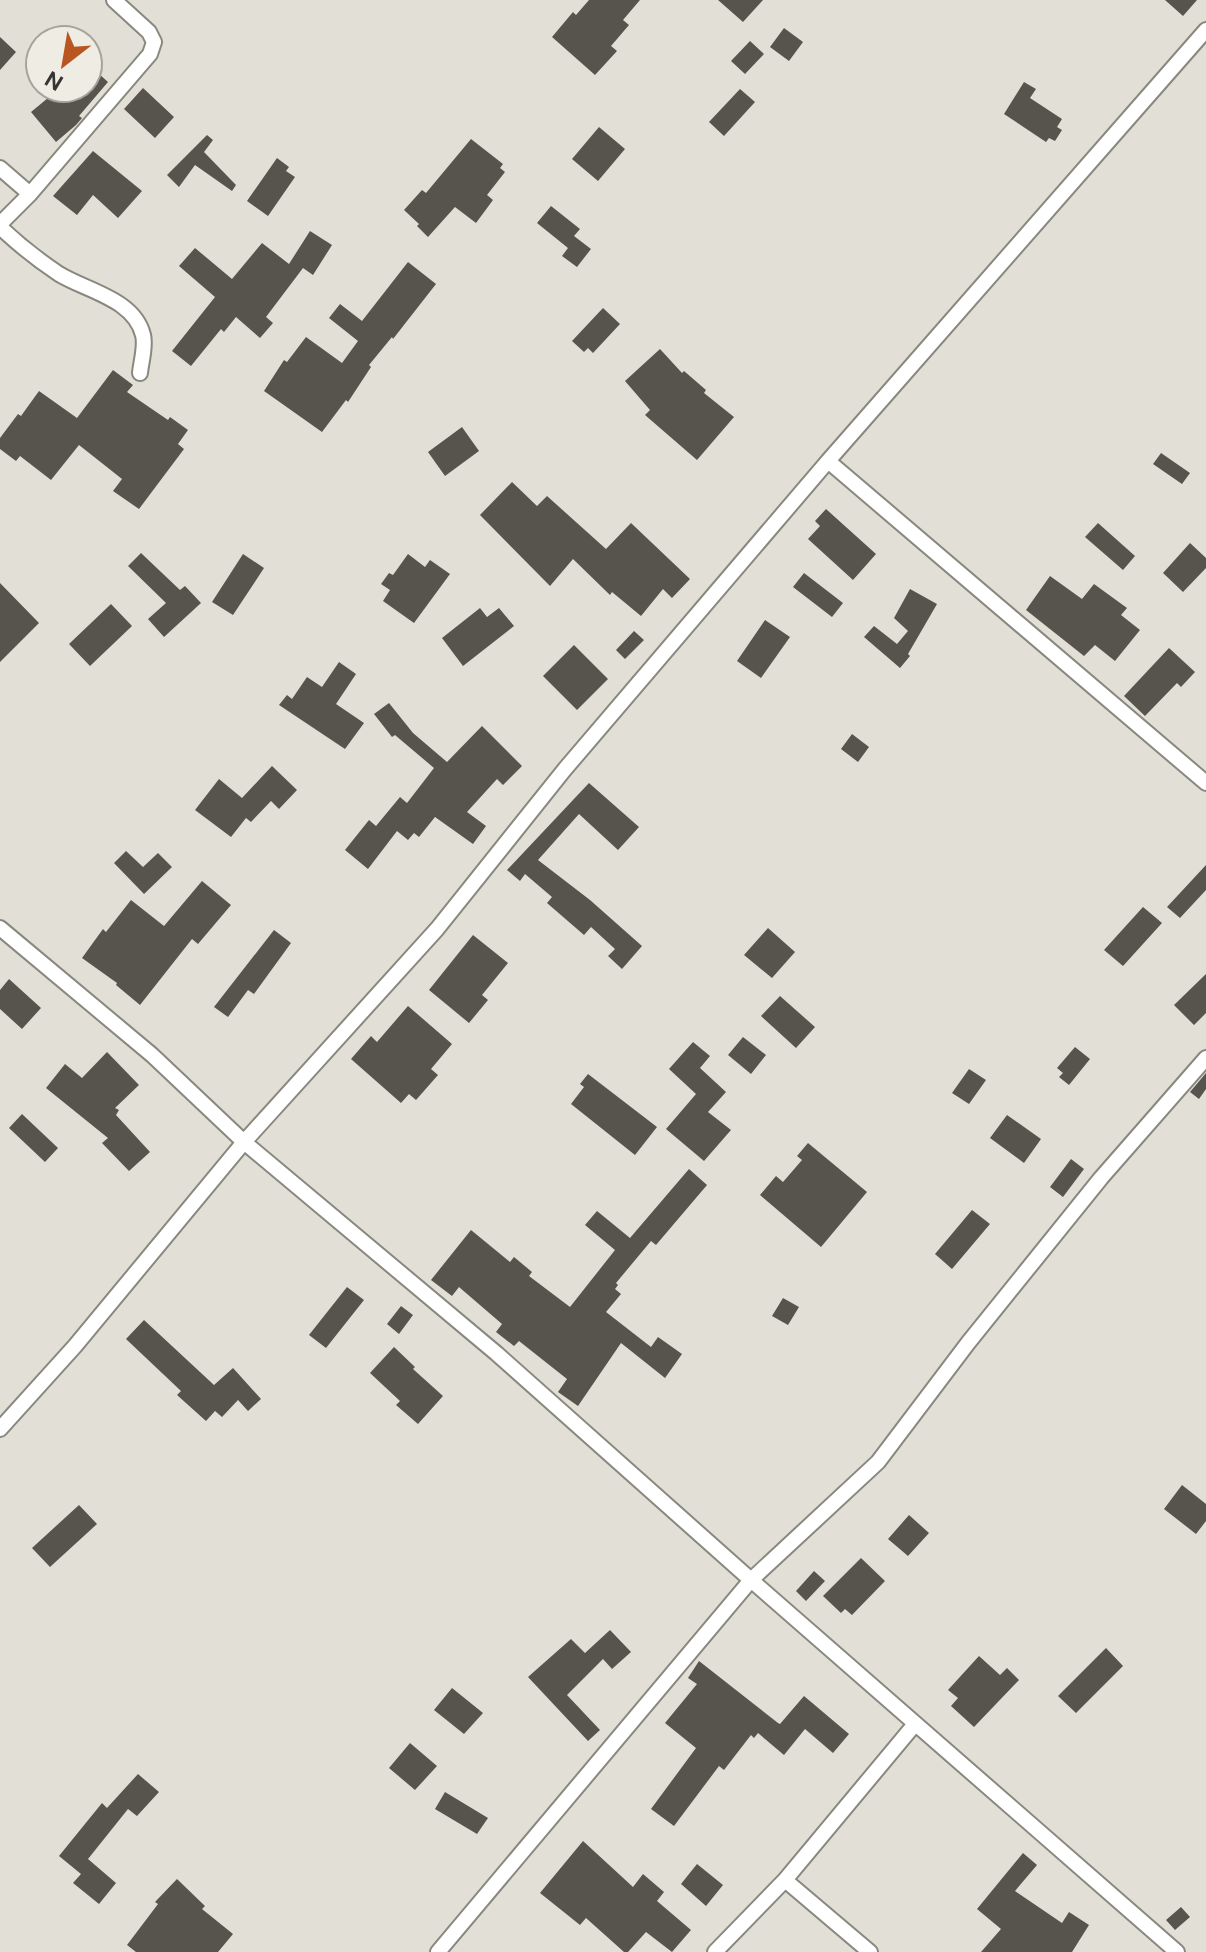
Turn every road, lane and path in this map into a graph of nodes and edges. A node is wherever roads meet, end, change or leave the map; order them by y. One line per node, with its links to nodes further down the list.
1 (114, 0): 4 (street)
2 (1206, 30): 7 (street)
3 (0, 168): 4 (street)
4 (30, 194): 5 (street)
5 (0, 226): 6 (street)
6 (140, 373)
7 (828, 461): 8 (street); 11 (street)
8 (1206, 783)
9 (0, 928): 11 (street)
10 (1206, 1058): 13 (street)
11 (244, 1142): 12 (street); 13 (street)
12 (0, 1429)
13 (751, 1580): 14 (street); 16 (street)
14 (915, 1724): 15 (street); 19 (street)
15 (785, 1880): 17 (street); 18 (street)
16 (438, 1952)
17 (715, 1952)
18 (870, 1952)
19 (1177, 1952)

